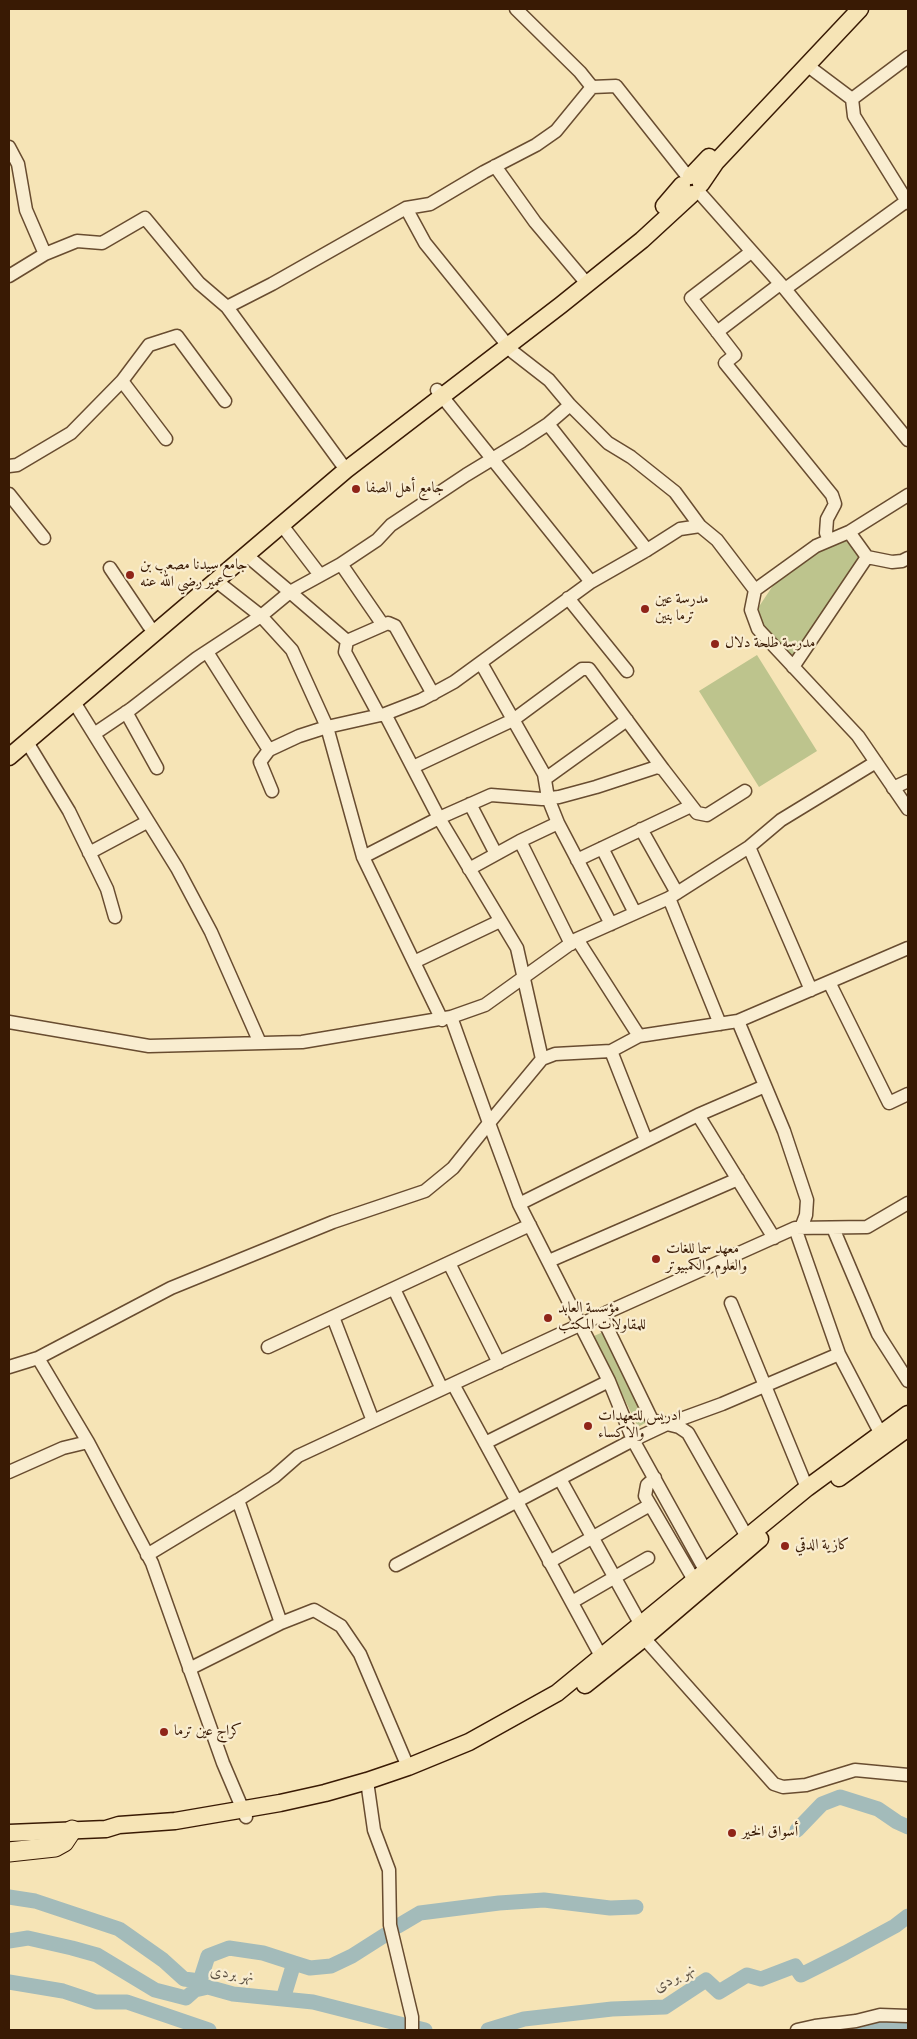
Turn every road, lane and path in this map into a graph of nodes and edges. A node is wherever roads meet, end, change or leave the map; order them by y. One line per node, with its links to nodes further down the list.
1 (516, 9): 6 (street)
2 (850, 9): 10 (main road)
3 (860, 9): 5 (main road)
4 (908, 57): 7 (street)
5 (808, 66): 7 (street); 10 (main road)
6 (592, 86): 9 (street); 10 (street)
7 (852, 99): 11 (street)
8 (9, 147): 15 (street)
9 (496, 166): 12 (street); 17 (street)
10 (692, 184): 13 (main road); 14 (street)
11 (908, 201): 18 (street)
12 (406, 208): 19 (street); 21 (street)
13 (652, 225): 17 (main road); 21 (main road)
14 (751, 252): 18 (street); 20 (street)
15 (46, 254): 16 (street); 19 (street)
16 (9, 276)
17 (583, 279): 21 (main road)
18 (783, 287): 20 (street); 28 (street)
19 (227, 307): 30 (street)
20 (717, 332): 38 (street)
21 (505, 344): 23 (main road); 25 (street)
22 (122, 381): 24 (street); 27 (street); 31 (street)
23 (440, 393): 29 (street); 30 (main road); 34 (main road)
24 (225, 400)
25 (570, 405): 26 (street); 35 (street)
26 (548, 424): 29 (street); 39 (street)
27 (166, 440)
28 (908, 440)
29 (492, 459): 43 (street); 47 (street)
30 (342, 463): 53 (main road)
31 (9, 466)
32 (9, 494): 37 (street)
33 (908, 495): 36 (street)
34 (281, 524): 40 (main road); 45 (street)
35 (700, 526): 39 (street); 48 (street)
36 (849, 532): 38 (street); 41 (street)
37 (44, 538)
38 (829, 540): 48 (street)
39 (647, 550): 47 (street)
40 (245, 554): 46 (main road); 49 (street)
41 (867, 557): 42 (street); 57 (street)
42 (908, 558)
43 (341, 564): 45 (street); 52 (street)
44 (110, 568): 53 (street)
45 (320, 575): 49 (street)
46 (215, 580): 51 (street); 60 (main road)
47 (591, 582): 50 (street)
48 (755, 590): 57 (street)
49 (290, 592): 51 (street); 54 (street)
50 (568, 598): 56 (street); 58 (street)
51 (261, 616): 55 (street); 65 (street)
52 (383, 625): 54 (street); 59 (street)
53 (149, 626): 68 (main road)
54 (347, 641): 62 (street)
55 (207, 652): 61 (street); 69 (street)
56 (481, 663): 59 (street); 63 (street)
57 (792, 666): 71 (street)
58 (627, 671)
59 (433, 694): 62 (street)
60 (74, 702): 66 (street); 67 (main road)
61 (126, 712): 66 (street); 73 (street)
62 (382, 714): 65 (street); 72 (street)
63 (513, 720): 64 (street); 72 (street); 75 (street)
64 (627, 720): 74 (street); 75 (street)
65 (327, 727): 69 (street); 93 (street)
66 (94, 734): 85 (street)
67 (27, 742): 70 (main road); 91 (street)
68 (9, 747)
69 (269, 750): 78 (street)
70 (9, 757)
71 (876, 762): 77 (street); 89 (street)
72 (413, 767): 84 (street)
73 (157, 768)
74 (663, 769): 80 (street); 82 (street)
75 (545, 779): 80 (street)
76 (908, 781): 77 (street)
77 (894, 788): 83 (street)
78 (272, 791)
79 (745, 791): 82 (street)
80 (548, 798): 81 (street); 86 (street)
81 (470, 804): 84 (street); 92 (street)
82 (691, 806): 87 (street)
83 (908, 809)
84 (439, 818): 93 (street); 95 (street)
85 (147, 822): 91 (street); 112 (street)
86 (558, 823): 88 (street); 94 (street)
87 (642, 829): 90 (street); 96 (street)
88 (520, 841): 92 (street); 101 (street)
89 (749, 847): 96 (street); 106 (street)
90 (602, 848): 94 (street); 97 (street)
91 (89, 853): 98 (street)
92 (496, 854): 95 (street)
93 (363, 857): 103 (street)
94 (577, 860): 100 (street)
95 (469, 869): 99 (street)
96 (673, 896): 97 (street); 110 (street)
97 (635, 913): 100 (street)
98 (115, 917)
99 (500, 920): 103 (street); 104 (street)
100 (611, 924): 101 (street)
101 (574, 941): 104 (street); 111 (street)
102 (908, 948): 105 (street)
103 (414, 962): 107 (street)
104 (524, 977): 107 (street); 114 (street)
105 (829, 982): 106 (street); 116 (street)
106 (811, 990): 108 (street)
107 (446, 1019): 112 (street); 118 (street)
108 (738, 1021): 110 (street); 115 (street)
109 (9, 1022): 112 (street)
110 (720, 1024): 111 (street)
111 (639, 1036): 113 (street)
112 (260, 1043)
113 (611, 1051): 114 (street); 119 (street)
114 (542, 1059): 118 (street)
115 (765, 1086): 117 (street); 124 (street)
116 (908, 1094)
117 (698, 1114): 119 (street); 120 (street)
118 (490, 1123): 122 (street); 136 (street)
119 (646, 1140): 122 (street)
120 (738, 1179): 126 (street); 127 (street)
121 (908, 1203): 125 (street)
122 (519, 1204): 123 (street)
123 (530, 1225): 127 (street); 128 (street)
124 (798, 1228): 125 (street); 126 (street); 135 (street)
125 (833, 1228): 140 (street)
126 (774, 1238): 131 (street)
127 (548, 1261): 133 (street)
128 (449, 1263): 129 (street); 137 (street)
129 (394, 1289): 132 (street); 142 (street)
130 (731, 1303): 141 (street)
131 (601, 1315): 133 (street); 145 (street)
132 (333, 1317): 134 (street); 144 (street)
133 (581, 1324): 137 (street); 139 (street)
134 (268, 1347)
135 (839, 1354): 141 (street); 147 (street)
136 (38, 1358): 138 (street); 149 (street)
137 (499, 1363): 142 (street)
138 (9, 1367)
139 (609, 1381): 148 (street); 150 (street)
140 (908, 1382)
141 (765, 1386): 145 (street); 154 (street)
142 (447, 1387): 144 (street); 150 (street)
143 (908, 1414): 147 (main road)
144 (373, 1422): 155 (street)
145 (667, 1424): 148 (street); 159 (street)
146 (908, 1428): 147 (main road)
147 (883, 1439): 154 (main road); 159 (main road)
148 (633, 1440): 152 (street); 153 (street)
149 (88, 1442): 151 (street); 160 (street)
150 (485, 1444): 156 (street)
151 (9, 1472)
152 (655, 1478): 157 (street); 164 (street)
153 (560, 1480): 156 (street); 158 (street)
154 (807, 1488): 159 (main road)
155 (238, 1500): 160 (street); 167 (street)
156 (516, 1502): 162 (street); 163 (street)
157 (650, 1505): 158 (street); 164 (street)
158 (592, 1538): 162 (street); 165 (street)
159 (749, 1541): 164 (main road)
160 (147, 1555): 170 (street)
161 (648, 1558): 165 (street)
162 (549, 1562): 166 (street)
163 (396, 1565)
164 (703, 1577): 168 (main road)
165 (614, 1578): 166 (street); 168 (street)
166 (572, 1602): 169 (street)
167 (282, 1624): 170 (street); 171 (street)
168 (643, 1631): 169 (main road); 172 (street); 173 (main road)
169 (602, 1658): 171 (main road)
170 (190, 1670): 174 (street)
171 (408, 1767): 173 (main road)
172 (908, 1776)
173 (367, 1786): 174 (main road); 179 (street)
174 (244, 1813): 175 (main road)
175 (72, 1830): 176 (main road); 177 (highway)
176 (9, 1833)
177 (9, 1852)
178 (908, 2016): 180 (street)
179 (412, 2030)
180 (797, 2030)

